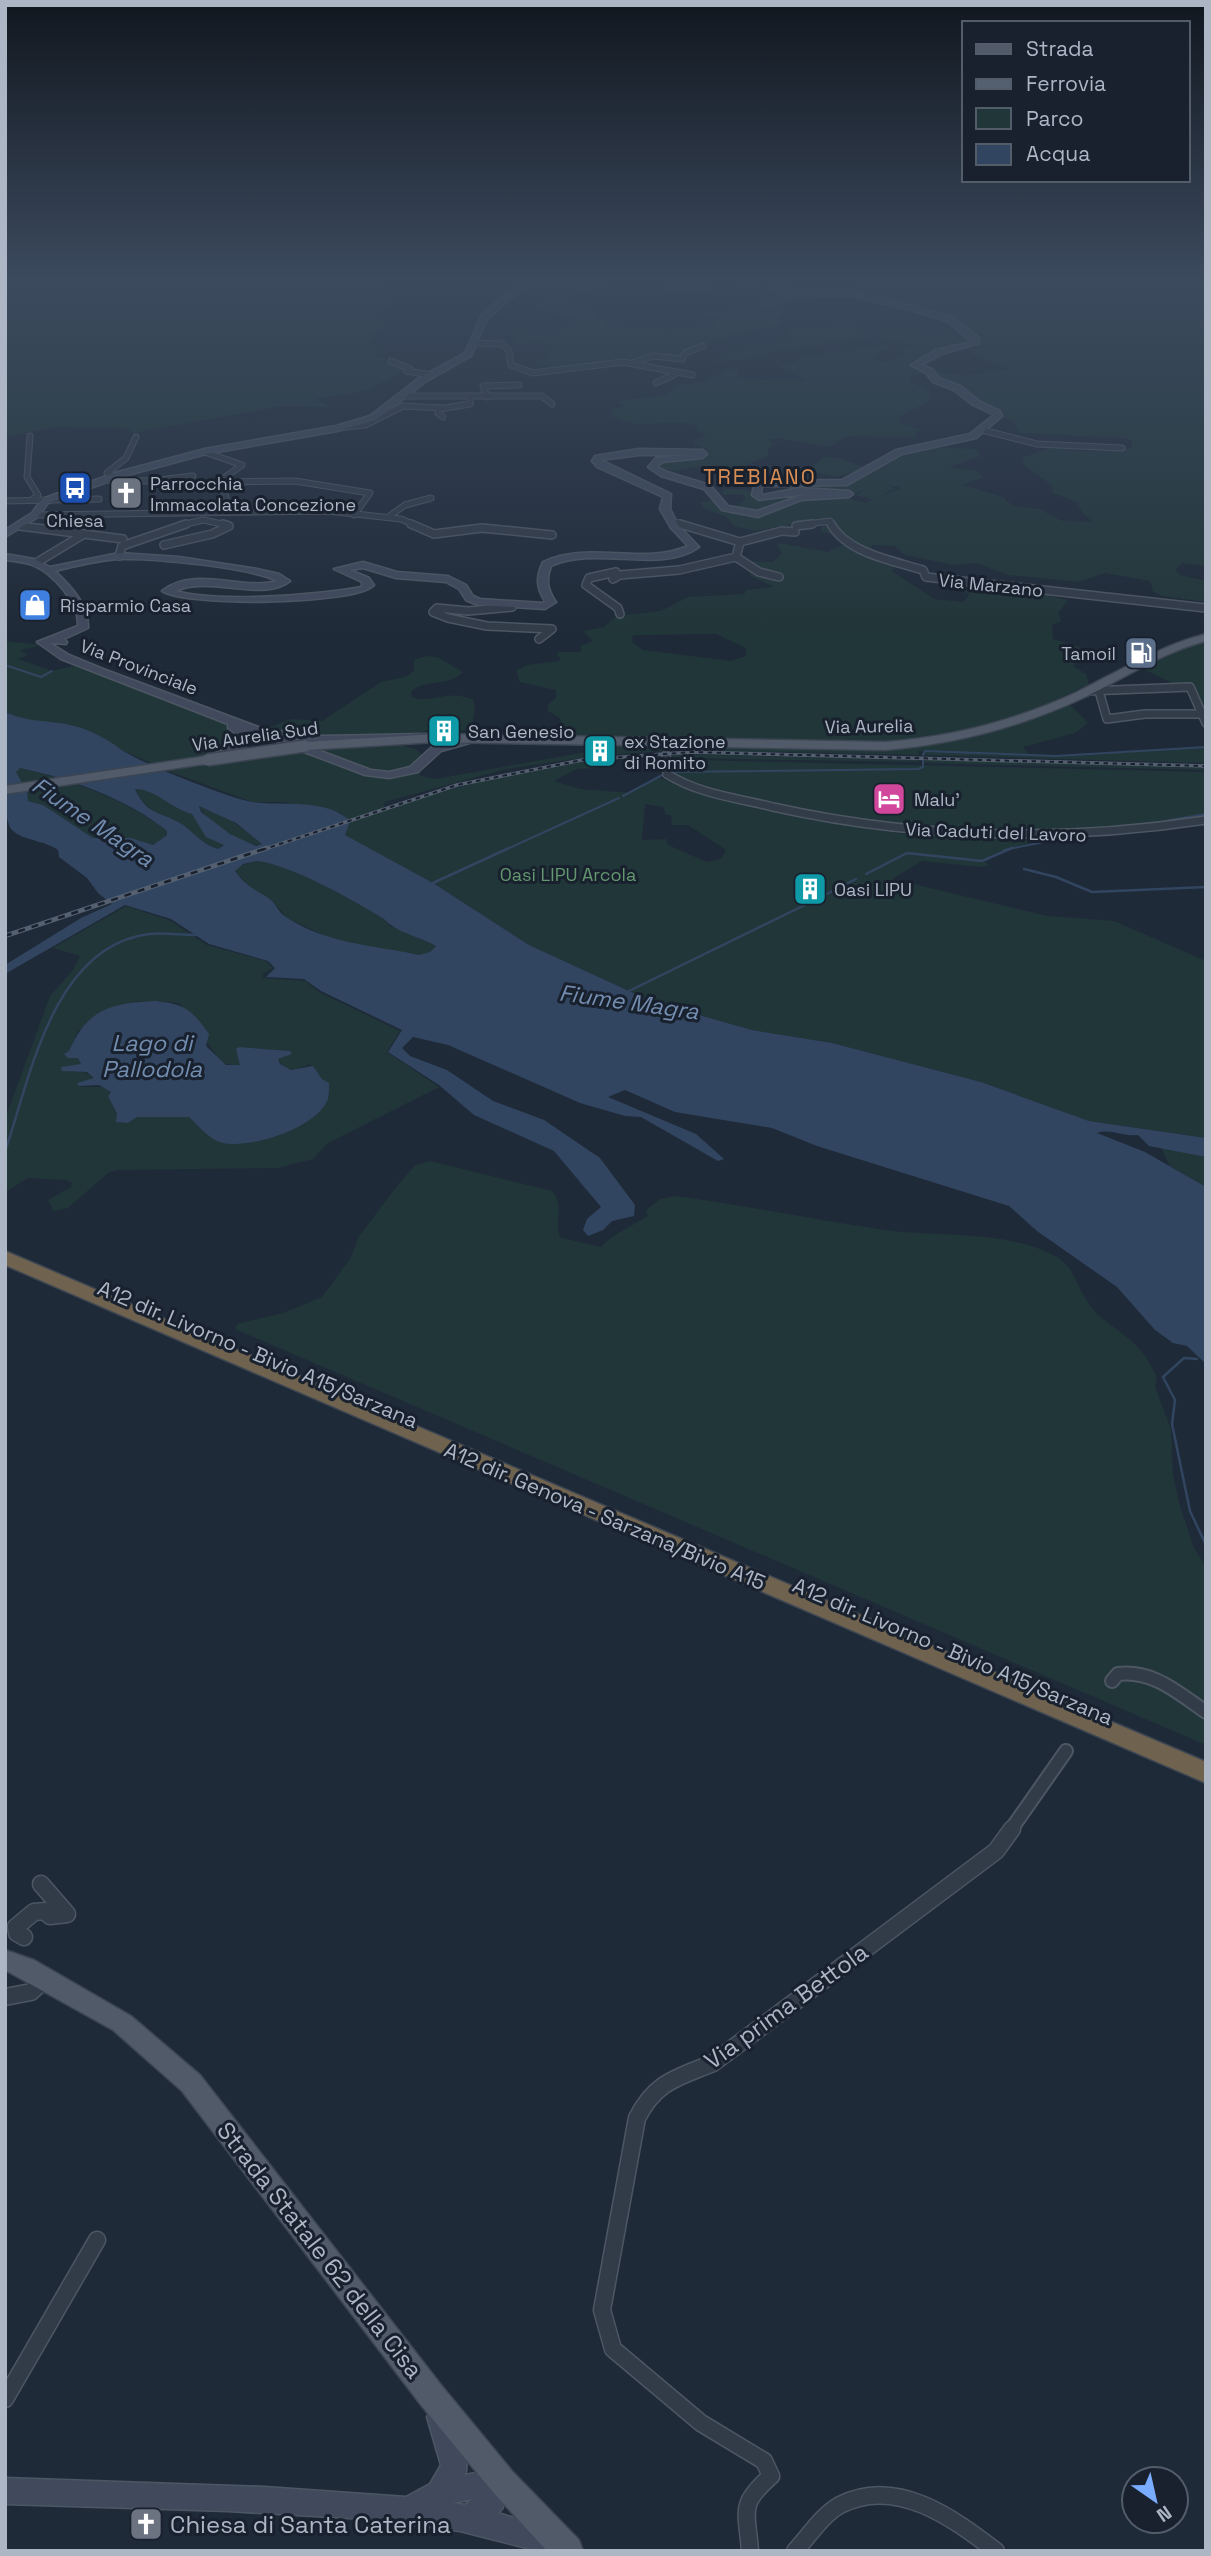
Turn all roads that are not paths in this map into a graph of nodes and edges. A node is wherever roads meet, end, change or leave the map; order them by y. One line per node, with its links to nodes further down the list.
1 (964, 395): 9 (street)
2 (403, 396): 3 (street); 8 (street)
3 (470, 397): 4 (street); 6 (street)
4 (487, 397): 5 (street)
5 (552, 404)
6 (442, 408): 7 (street); 8 (street)
7 (443, 417)
8 (337, 429): 13 (street)
9 (982, 430): 12 (street); 27 (street)
10 (30, 436): 20 (street)
11 (136, 437): 14 (street)
12 (1122, 448)
13 (205, 452): 14 (street); 17 (street)
14 (114, 476): 16 (street)
15 (193, 476): 16 (street)
16 (102, 480): 21 (street)
17 (221, 482): 23 (street); 25 (street)
18 (431, 498): 26 (street)
19 (99, 499): 21 (street)
20 (32, 500): 21 (street); 22 (street)
21 (45, 501): 24 (street)
22 (6, 502)
23 (225, 511): 24 (street); 25 (street)
24 (35, 515): 28 (street)
25 (354, 515): 26 (street)
26 (388, 517): 31 (street)
27 (671, 521): 33 (street); 43 (street)
28 (20, 526): 29 (street); 30 (street)
29 (5, 534)
30 (83, 534): 32 (street); 38 (street)
31 (552, 535)
32 (123, 539)
33 (740, 542): 37 (street); 44 (street, Via Marzano)
34 (164, 545): 35 (street)
35 (119, 556): 39 (street); 43 (street)
36 (5, 557): 38 (street, Via Provinciale)
37 (736, 557): 40 (street); 41 (street)
38 (36, 563): 39 (street, Via Provinciale)
39 (49, 570): 48 (street, Via Provinciale)
40 (665, 572): 42 (street); 45 (street)
41 (779, 577)
42 (613, 579)
43 (512, 607): 47 (street)
44 (1206, 608)
45 (620, 614)
46 (1206, 637): 50 (main road, Via Aurelia)
47 (539, 639)
48 (60, 644): 49 (street, Via Provinciale); 53 (street, Via Provinciale)
49 (46, 645)
50 (1124, 673): 51 (main road, Via Aurelia); 52 (street)
51 (1097, 689): 52 (street); 52 (street); 55 (street); 60 (main road, Via Aurelia)
52 (1131, 690): 55 (street)
53 (156, 692): 54 (street); 57 (street)
54 (205, 713): 61 (street); 62 (street, bridge)
55 (1202, 714): 56 (street)
56 (1206, 723)
57 (436, 737): 58 (main road, Via Aurelia Sud); 59 (main road, Via Aurelia Sud)
58 (508, 739): 60 (main road, Via Aurelia); 61 (street)
59 (335, 743): 61 (street); 62 (main road, Via Aurelia Sud, bridge)
60 (666, 749): 64 (street, Via Caduti del Lavoro)
61 (428, 757)
62 (207, 760): 63 (main road, Via Aurelia Sud)
63 (5, 790)
64 (1206, 820)
65 (5, 1245): 70 (highway, A12 dir. Livorno - Bivio A15/Sarzana)
66 (5, 1257): 71 (highway, A12 dir. Genova - Sarzana/Bivio A15)
67 (1112, 1681): 68 (street)
68 (1206, 1712)
69 (1066, 1751): 87 (street, Via prima Bettola)
70 (1206, 1758)
71 (1206, 1773)
72 (41, 1884): 73 (street)
73 (24, 1937)
74 (5, 1960): 76 (main road, Strada Statale 62 della Cisa)
75 (5, 1967): 76 (main road, Strada Statale 62 della Cisa)
76 (46, 1979): 77 (street); 79 (main road, Strada Statale 62 della Cisa)
77 (5, 1997)
78 (97, 2240): 80 (street)
79 (432, 2395): 81 (main road, Strada Statale 62 della Cisa); 83 (street)
80 (5, 2399)
81 (502, 2481): 83 (street); 85 (street); 86 (main road, Strada Statale 62 della Cisa)
82 (5, 2491): 84 (street)
83 (439, 2493): 84 (street)
84 (412, 2508): 85 (street)
85 (470, 2518): 86 (street)
86 (566, 2549)
87 (750, 2551)
88 (795, 2551): 89 (street)
89 (996, 2551)

